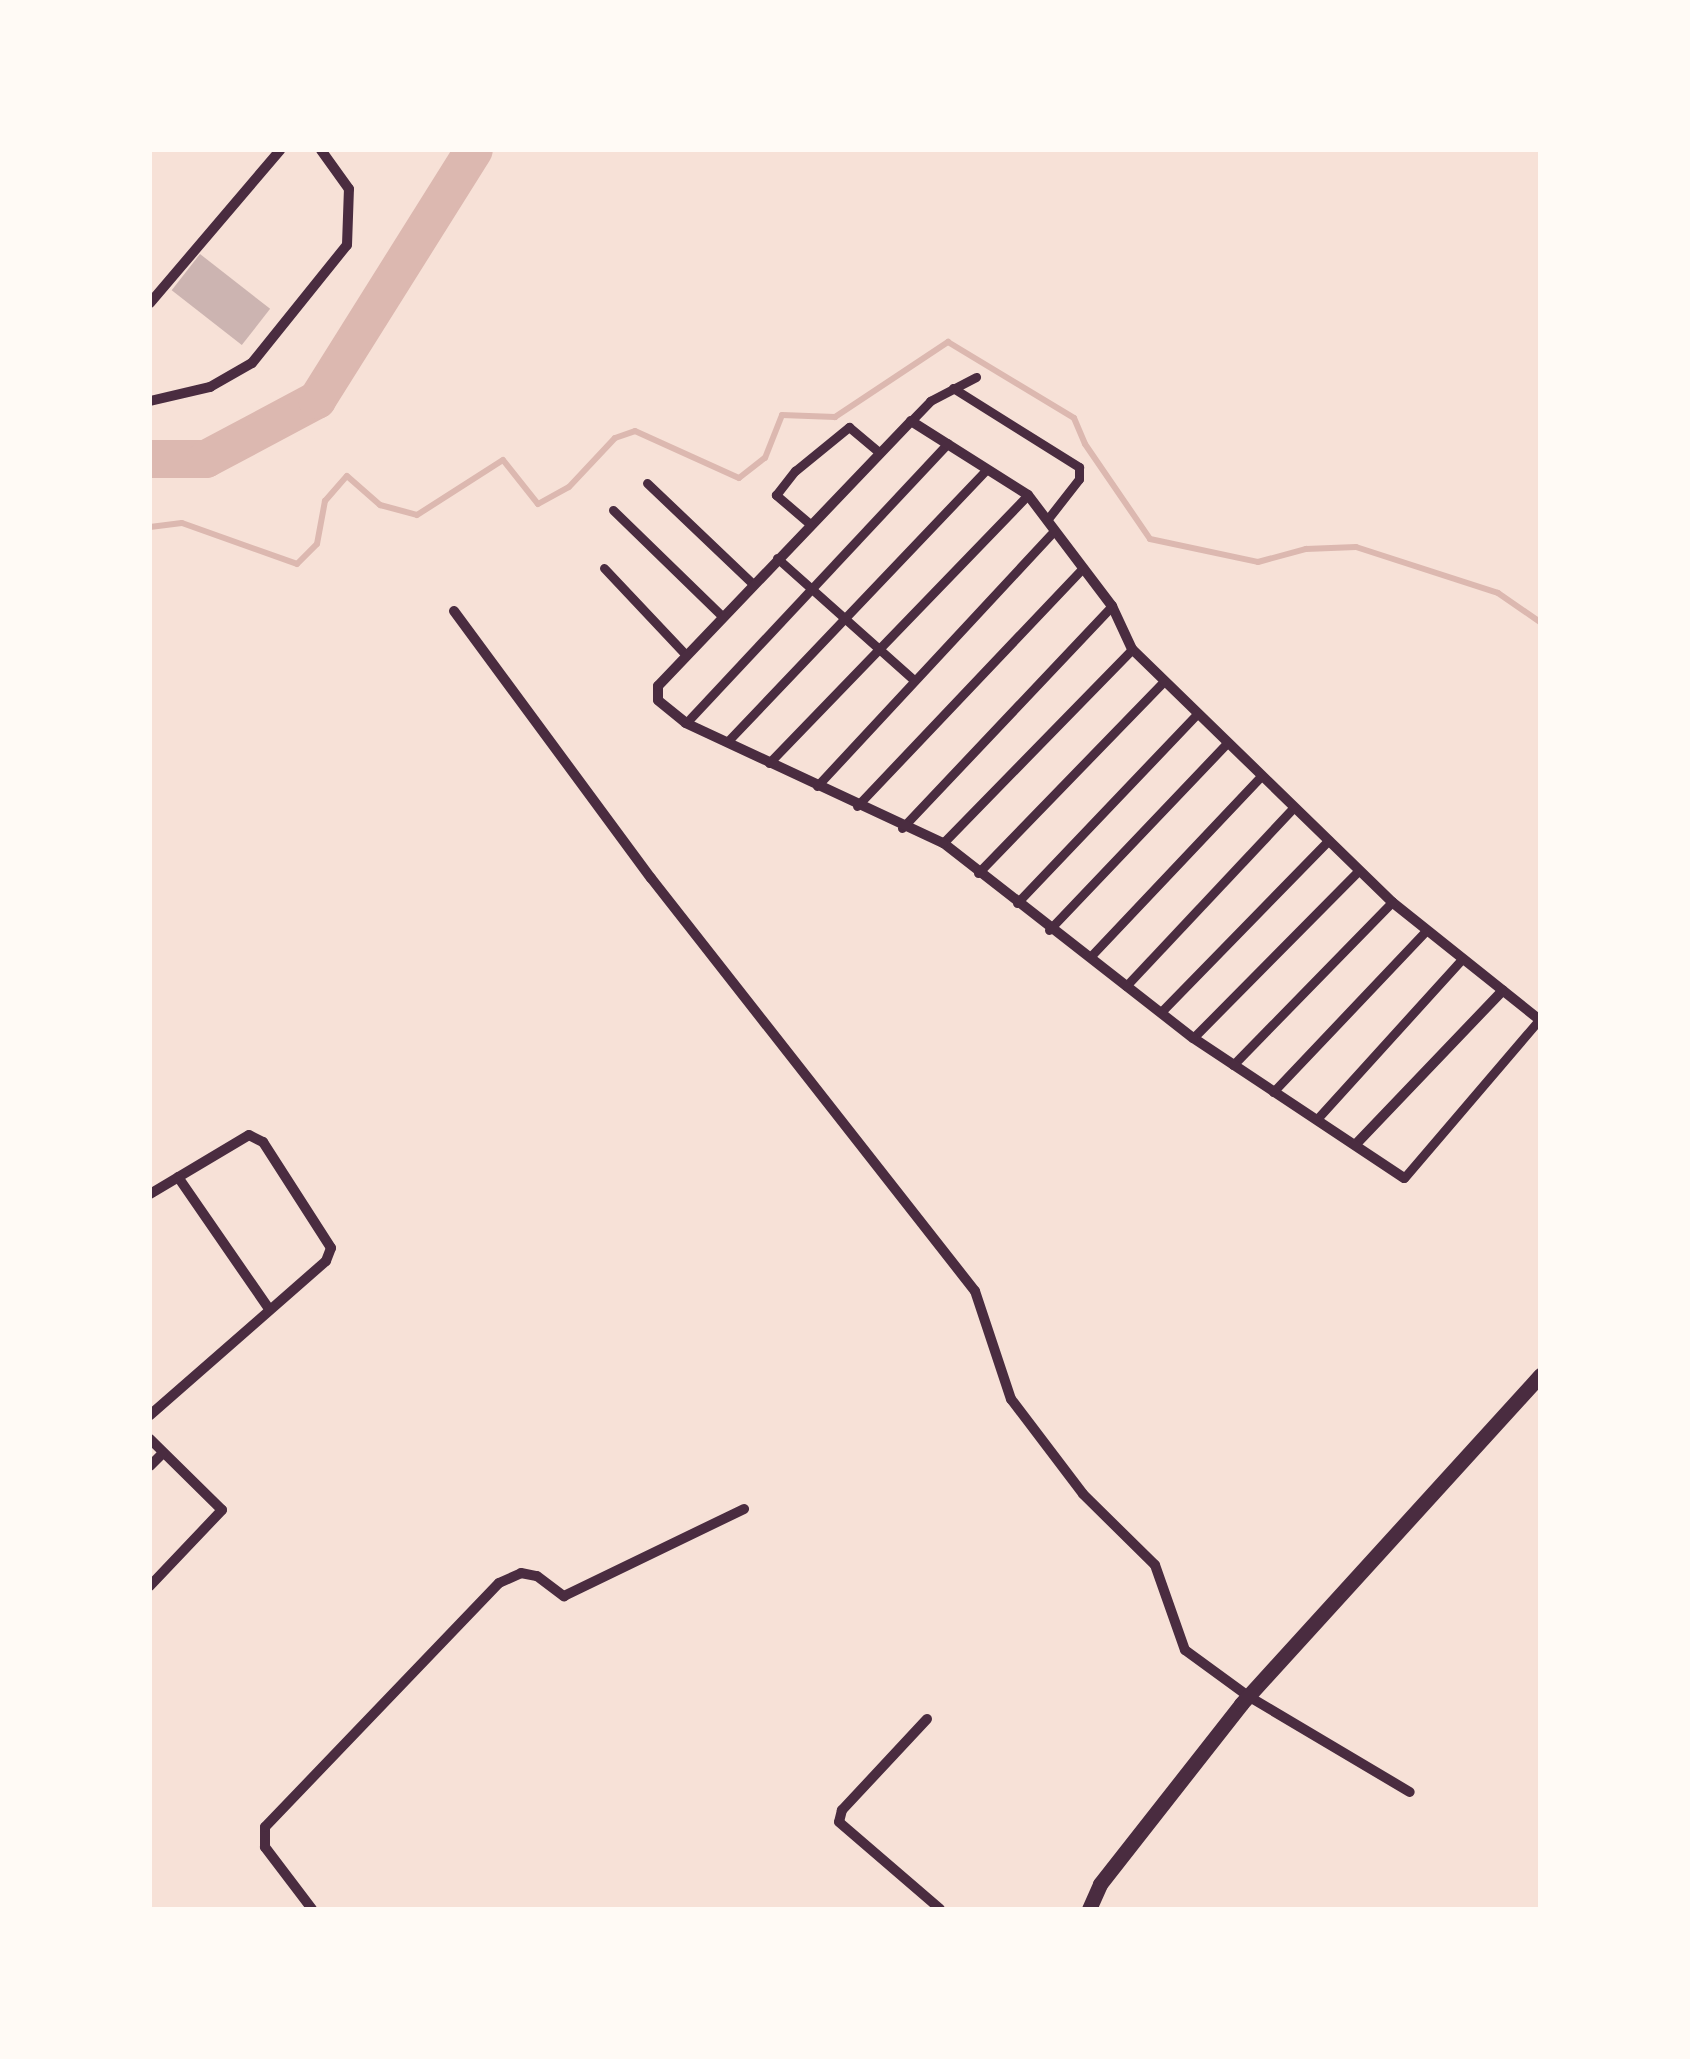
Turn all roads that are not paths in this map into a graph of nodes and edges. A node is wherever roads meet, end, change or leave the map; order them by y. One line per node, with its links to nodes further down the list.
1 (280, 150): 3 (street)
2 (321, 150): 6 (street)
3 (150, 303)
4 (976, 376): 5 (street)
5 (953, 388): 7 (street); 14 (street)
6 (150, 401)
7 (911, 422): 8 (street); 9 (street)
8 (948, 443): 10 (street); 21 (street)
9 (880, 453): 15 (street); 15 (street)
10 (987, 469): 12 (street); 25 (street)
11 (647, 482): 20 (street)
12 (1028, 496): 14 (street); 27 (street)
13 (613, 510): 24 (street)
14 (1046, 520): 16 (street)
15 (810, 524): 17 (street)
16 (1050, 534): 19 (street); 29 (street)
17 (776, 558): 20 (street); 21 (street)
18 (604, 568): 28 (street)
19 (1081, 570): 22 (street); 38 (street)
20 (753, 584): 24 (street)
21 (814, 591): 25 (street); 32 (street)
22 (1112, 606): 26 (street); 40 (street)
23 (454, 611): 71 (street)
24 (722, 616): 28 (street)
25 (845, 622): 27 (street); 33 (street)
26 (1132, 649): 30 (street); 42 (street)
27 (878, 651): 29 (street); 35 (street)
28 (684, 653): 32 (street)
29 (912, 679): 37 (street)
30 (1164, 681): 31 (street); 44 (street)
31 (1197, 714): 34 (street); 46 (street)
32 (686, 722): 33 (street)
33 (727, 742): 35 (street)
34 (1226, 744): 36 (street); 47 (street)
35 (769, 763): 37 (street)
36 (1262, 776): 39 (street); 49 (street)
37 (816, 786): 38 (street)
38 (857, 806): 40 (street)
39 (1294, 807): 41 (street); 51 (street)
40 (902, 828): 42 (street)
41 (1328, 840): 43 (street); 53 (street)
42 (942, 844): 44 (street)
43 (1358, 870): 45 (street); 55 (street)
44 (978, 873): 46 (street)
45 (1392, 902): 48 (street); 56 (street)
46 (1017, 903): 47 (street)
47 (1049, 930): 49 (street)
48 (1425, 932): 50 (street); 57 (street)
49 (1090, 957): 51 (street)
50 (1462, 959): 52 (street); 58 (street)
51 (1126, 986): 53 (street)
52 (1502, 990): 54 (street); 59 (street)
53 (1161, 1012): 55 (street)
54 (1540, 1020): 61 (street)
55 (1193, 1038): 56 (street)
56 (1232, 1065): 57 (street)
57 (1273, 1092): 58 (street)
58 (1318, 1119): 59 (street)
59 (1357, 1144): 61 (street)
60 (178, 1177): 62 (street); 63 (street); 63 (street)
61 (1404, 1178)
62 (150, 1194)
63 (270, 1309): 65 (street)
64 (1540, 1375): 71 (street)
65 (150, 1415)
66 (150, 1439): 67 (street)
67 (163, 1453): 68 (street); 70 (street)
68 (150, 1466)
69 (744, 1508): 75 (street)
70 (150, 1586)
71 (1248, 1696): 73 (street); 76 (street)
72 (927, 1719): 74 (street)
73 (1410, 1792)
74 (937, 1908)
75 (312, 1909)
76 (1090, 1909)

